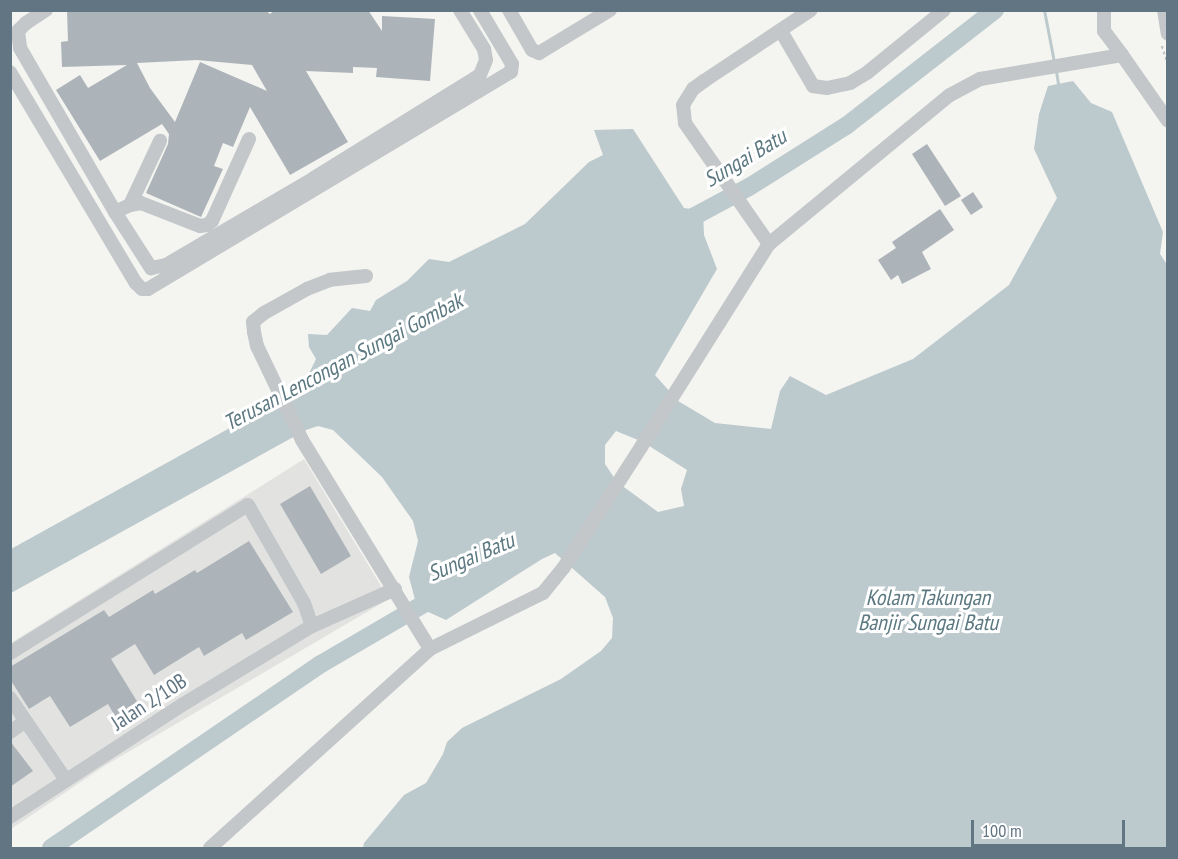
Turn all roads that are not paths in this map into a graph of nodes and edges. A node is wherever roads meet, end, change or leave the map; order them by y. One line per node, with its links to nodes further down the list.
1 (46, 10): 18 (street)
2 (460, 10): 18 (street)
3 (480, 10): 13 (street)
4 (509, 10): 5 (street)
5 (610, 10)
6 (811, 10): 10 (street)
7 (944, 10): 10 (street)
8 (1104, 10): 12 (street)
9 (1164, 10): 11 (street)
10 (781, 31): 19 (street)
11 (1167, 34)
12 (1122, 56): 14 (street); 19 (street)
13 (10, 72)
14 (1167, 121)
15 (249, 139): 17 (street)
16 (160, 141): 17 (street)
17 (130, 205): 18 (street)
18 (115, 212)
19 (769, 243): 23 (street)
20 (366, 276): 21 (street)
21 (397, 594): 22 (street, Jalan 2/10B); 23 (street)
22 (312, 626): 24 (street); 28 (street, Jalan 2/10B)
23 (430, 649): 30 (street)
24 (10, 653)
25 (10, 698): 26 (street)
26 (26, 721): 27 (street); 28 (street)
27 (10, 732)
28 (66, 780): 29 (street, Jalan 2/10B)
29 (10, 817)
30 (210, 849)

